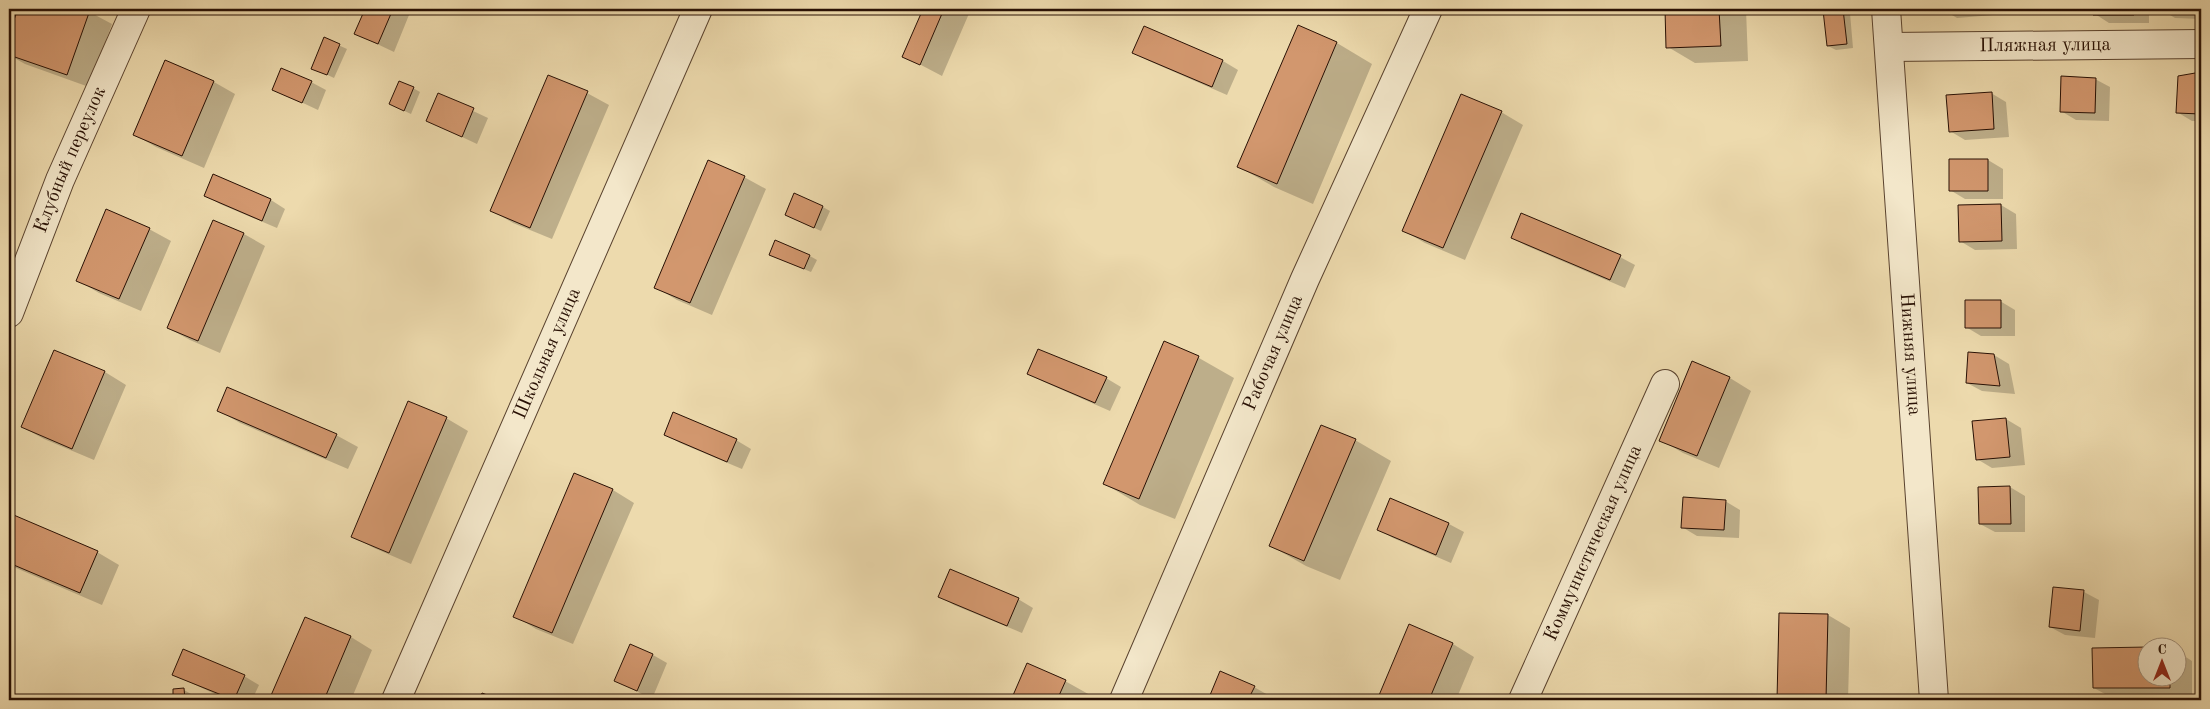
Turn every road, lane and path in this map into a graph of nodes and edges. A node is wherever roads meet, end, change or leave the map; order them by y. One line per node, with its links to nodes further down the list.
1 (136, 9): 7 (street, Клубный переулок)
2 (698, 9): 9 (street, Школьная улица)
3 (1428, 9): 10 (street, Рабочая улица)
4 (1886, 9): 6 (street, Нижняя улица)
5 (2201, 44): 6 (street, Пляжная улица)
6 (1890, 47): 12 (street, Нижняя улица)
7 (9, 313)
8 (1665, 384): 11 (street, Коммунистическая улица)
9 (396, 700)
10 (1124, 700)
11 (1523, 700)
12 (1934, 700)

